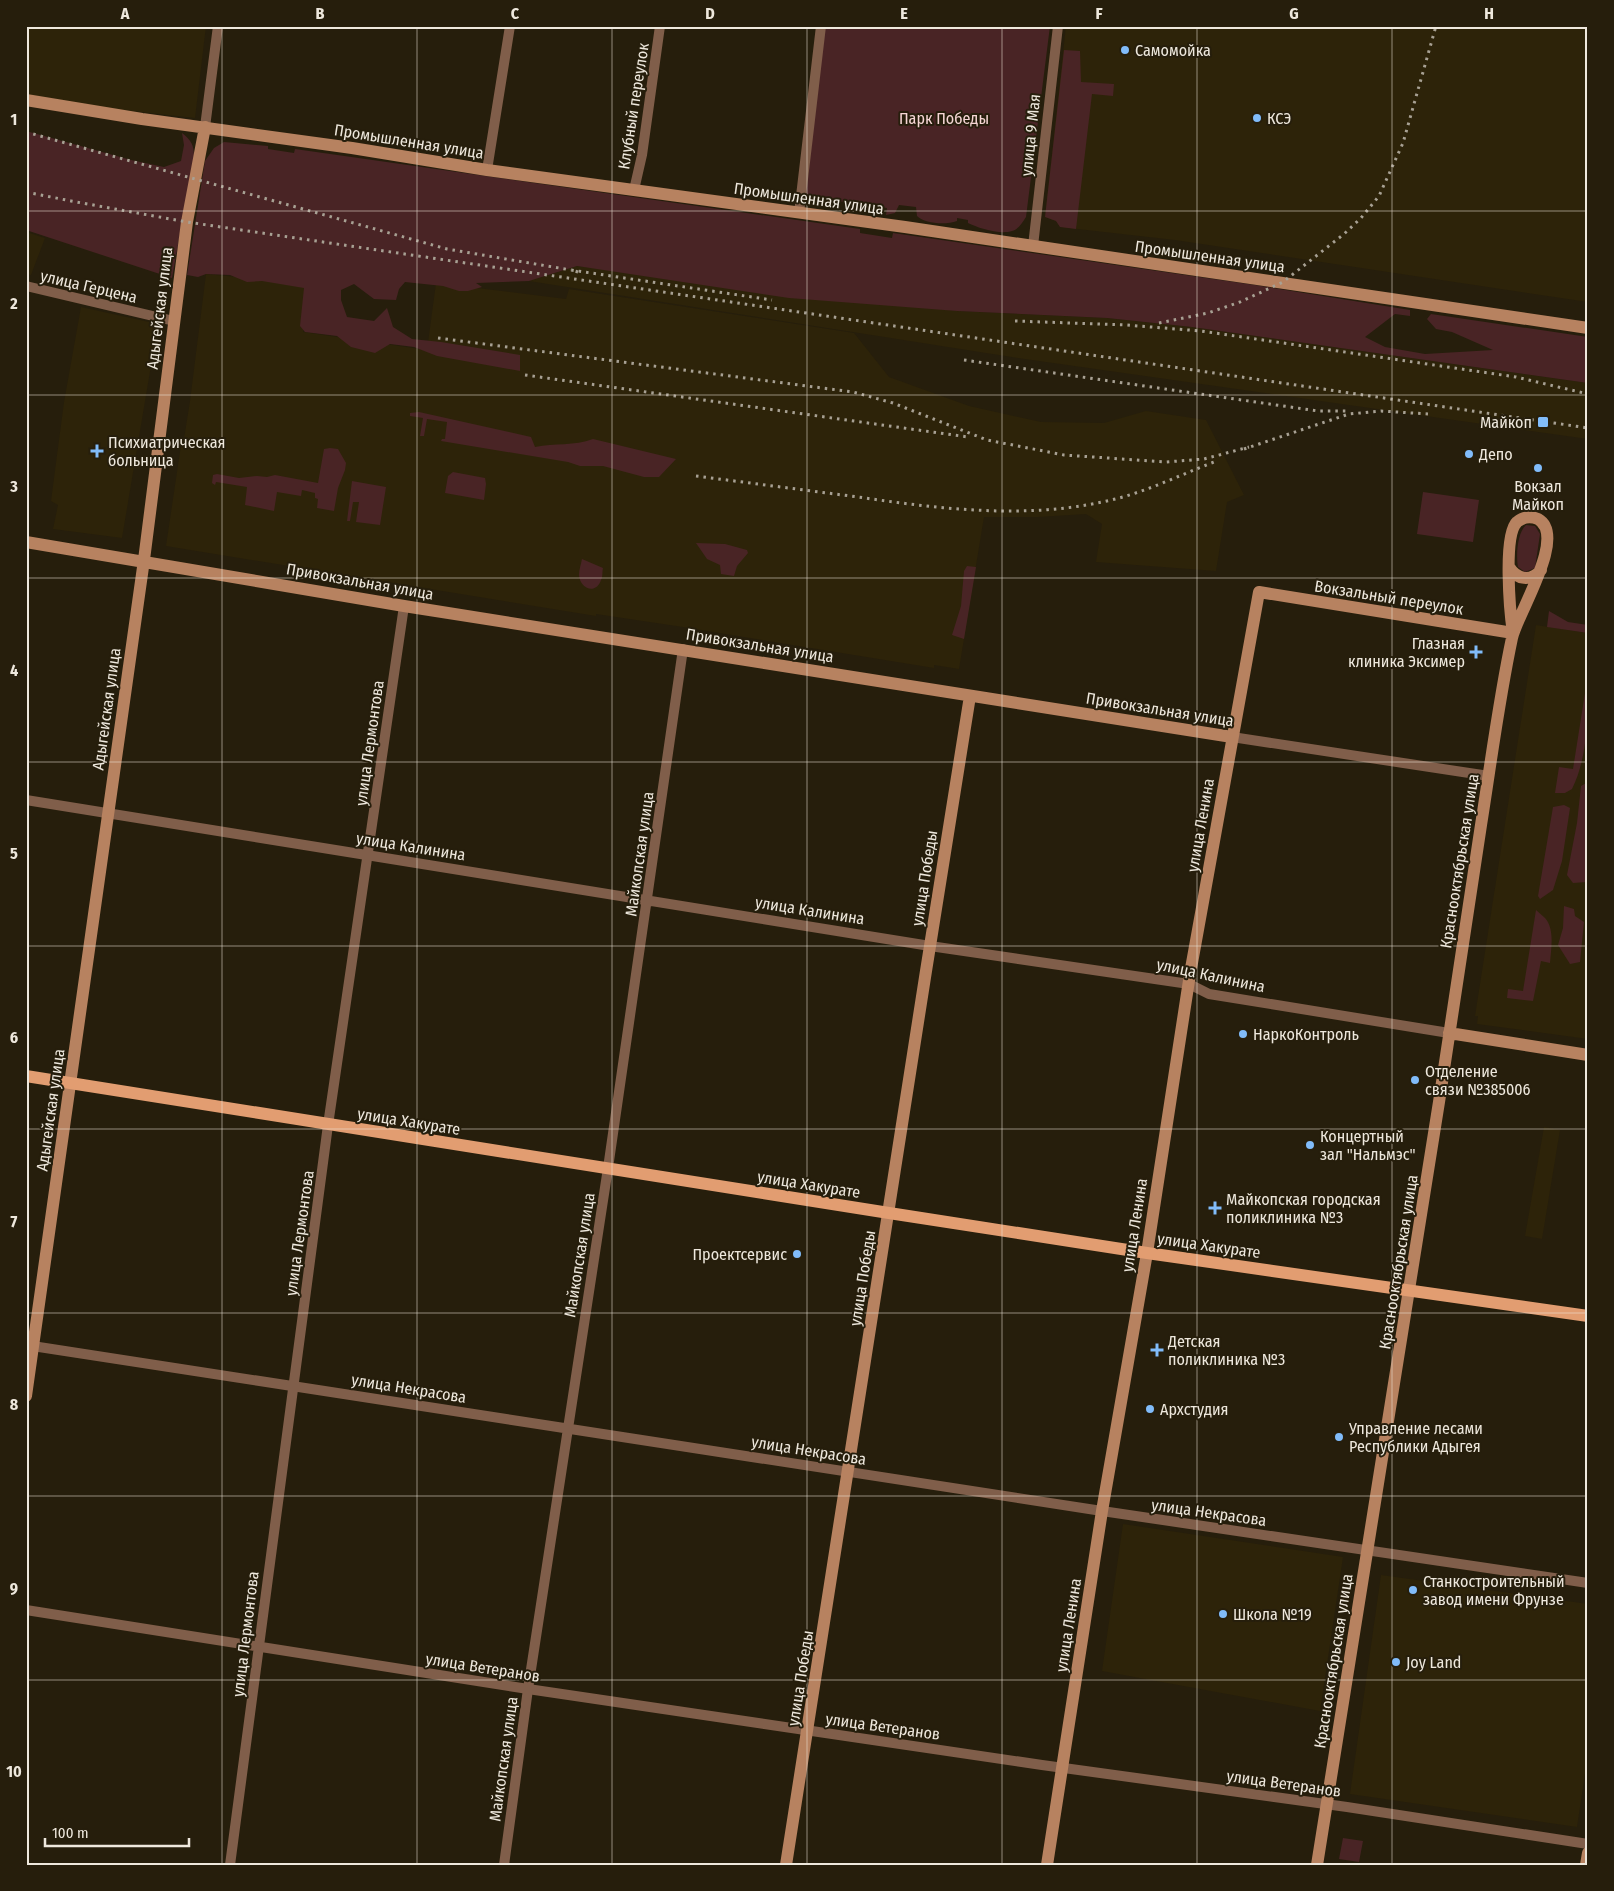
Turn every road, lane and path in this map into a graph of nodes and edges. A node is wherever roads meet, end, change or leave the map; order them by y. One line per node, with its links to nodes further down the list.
1 (218, 26): 7 (street, Адыгейская улица)
2 (510, 26): 8 (street)
3 (660, 26): 9 (street, Клубный переулок)
4 (821, 26): 10 (street)
5 (1058, 26): 11 (street, улица 9 Мая)
6 (26, 100): 7 (street, Промышленная улица)
7 (205, 127): 8 (street, Промышленная улица); 13 (street, Адыгейская улица)
8 (487, 170): 9 (street, Промышленная улица)
9 (634, 190): 10 (street, Промышленная улица)
10 (799, 213): 11 (street, Промышленная улица)
11 (1034, 246): 14 (street, Промышленная улица)
12 (26, 286): 13 (street, улица Герцена)
13 (174, 321): 16 (street, Адыгейская улица)
14 (1588, 328)
15 (26, 542): 16 (street, Привокзальная улица)
16 (144, 560): 20 (street, Привокзальная улица); 27 (street, Адыгейская улица)
17 (1509, 567): 18 (street); 18 (street); 21 (street)
18 (1541, 570): 21 (street)
19 (1259, 592): 21 (street, Вокзальный переулок); 24 (street, улица Ленина)
20 (404, 606): 22 (street, Привокзальная улица); 28 (street, улица Лермонтова)
21 (1513, 634): 25 (street, Краснооктябрьская улица)
22 (683, 650): 23 (street, Привокзальная улица); 29 (street, Майкопская улица)
23 (970, 696): 24 (street, Привокзальная улица); 30 (street, улица Победы)
24 (1232, 736): 25 (street, Привокзальная улица); 31 (street, улица Ленина)
25 (1489, 776): 32 (street, Краснооктябрьская улица)
26 (26, 800): 27 (street, улица Калинина)
27 (108, 814): 28 (street, улица Калинина); 35 (street, Адыгейская улица)
28 (368, 856): 29 (street, улица Калинина); 36 (street, улица Лермонтова)
29 (647, 900): 30 (street, улица Калинина); 37 (street, Майкопская улица)
30 (930, 946): 31 (street, улица Калинина); 38 (street, улица Победы)
31 (1189, 984): 32 (street, улица Калинина); 39 (street, улица Ленина)
32 (1449, 1033): 33 (street, улица Калинина); 40 (street, Краснооктябрьская улица)
33 (1588, 1055)
34 (26, 1076): 35 (main road, улица Хакурате)
35 (70, 1083): 36 (main road, улица Хакурате); 42 (street, Адыгейская улица)
36 (328, 1125): 37 (main road, улица Хакурате); 43 (street, улица Лермонтова)
37 (608, 1168): 38 (main road, улица Хакурате); 45 (street, Майкопская улица)
38 (889, 1213): 39 (main road, улица Хакурате); 46 (street, улица Победы)
39 (1147, 1253): 40 (main road, улица Хакурате); 47 (street, улица Ленина)
40 (1410, 1291): 41 (main road, улица Хакурате); 48 (street, Краснооктябрьская улица)
41 (1588, 1316)
42 (30, 1345): 43 (street, улица Некрасова); 44 (street, Адыгейская улица)
43 (293, 1385): 45 (street, улица Некрасова); 51 (street, улица Лермонтова)
44 (26, 1396)
45 (567, 1428): 46 (street, улица Некрасова); 52 (street, Майкопская улица)
46 (848, 1471): 47 (street, улица Некрасова); 53 (street, улица Победы)
47 (1102, 1511): 48 (street, улица Некрасова); 54 (street, улица Ленина)
48 (1368, 1550): 49 (street, улица Некрасова); 55 (street, Краснооктябрьская улица)
49 (1588, 1583)
50 (26, 1610): 51 (street, улица Ветеранов)
51 (258, 1646): 52 (street, улица Ветеранов); 58 (street, улица Лермонтова)
52 (528, 1689): 53 (street, улица Ветеранов); 59 (street, Майкопская улица)
53 (808, 1730): 54 (street, улица Ветеранов); 60 (street, улица Победы)
54 (1062, 1768): 55 (street, улица Ветеранов); 61 (street, улица Ленина)
55 (1326, 1804): 56 (street, улица Ветеранов); 62 (street, Краснооктябрьская улица)
56 (1588, 1844)
57 (1588, 1853): 63 (street)
58 (230, 1865)
59 (504, 1865)
60 (786, 1865)
61 (1047, 1865)
62 (1316, 1865)
63 (1586, 1865)

